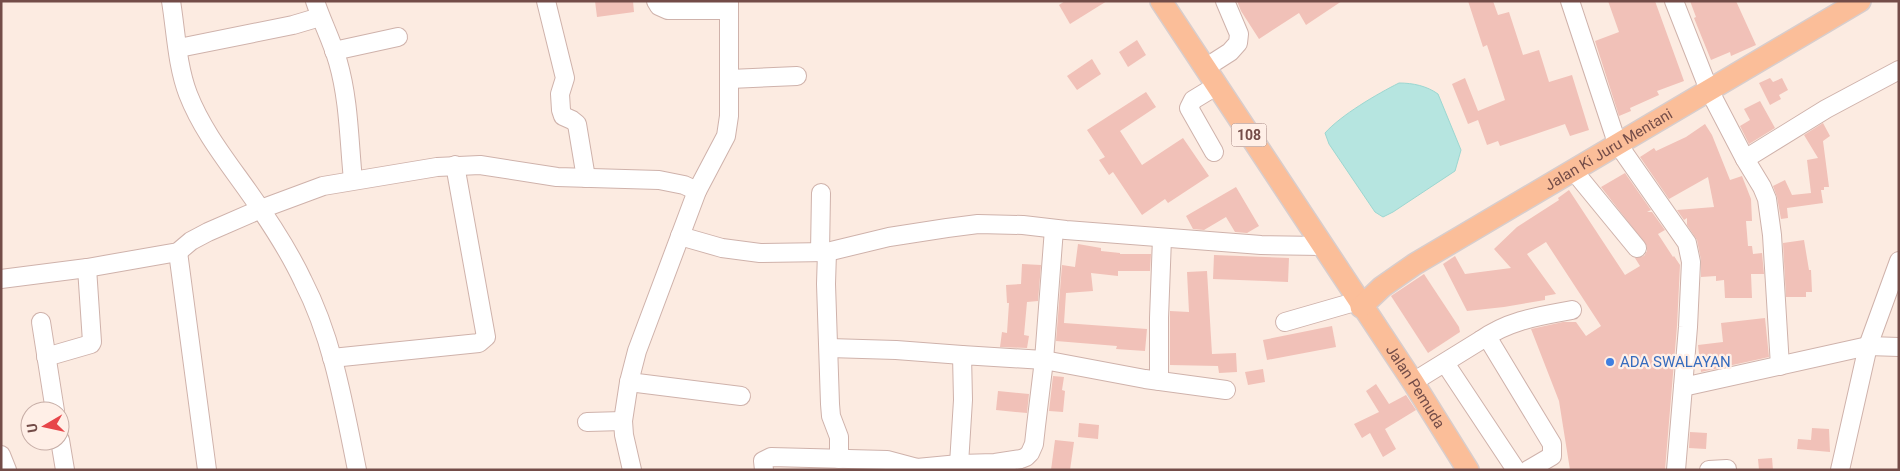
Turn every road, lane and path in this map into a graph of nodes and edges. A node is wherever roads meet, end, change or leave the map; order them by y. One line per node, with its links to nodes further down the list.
1 (171, 1): 12 (street)
2 (546, 1): 24 (street)
3 (656, 1): 9 (street)
4 (1161, 1): 16 (main road, 108)
5 (1225, 1): 16 (street)
6 (1570, 1): 19 (street)
7 (1674, 1): 18 (street)
8 (1860, 1): 18 (main road, Jalan Ki Juru Mentani)
9 (729, 6): 17 (street)
10 (318, 9): 12 (street); 13 (street)
11 (398, 37): 13 (street)
12 (179, 48): 28 (street)
13 (334, 51): 25 (street)
14 (1899, 70): 21 (street)
15 (797, 76): 17 (street)
16 (1210, 77): 20 (street); 32 (main road, 108)
17 (730, 79): 26 (street)
18 (1710, 90): 19 (main road, Jalan Ki Juru Mentani); 21 (street)
19 (1617, 144): 23 (main road, Jalan Ki Juru Mentani); 56 (street)
20 (1214, 152)
21 (1744, 160): 52 (street)
22 (454, 165): 24 (street); 25 (street); 49 (street)
23 (1573, 170): 33 (street); 39 (main road, Jalan Ki Juru Mentani)
24 (586, 178): 26 (street)
25 (353, 180): 28 (street)
26 (697, 191): 30 (street)
27 (821, 193): 35 (street)
28 (261, 209): 34 (street); 49 (street)
29 (1054, 229): 31 (street); 35 (street); 50 (street)
30 (680, 236): 35 (street); 54 (street)
31 (1162, 238): 32 (street); 53 (street)
32 (1322, 246): 39 (main road, Jalan Pemuda / 108)
33 (1637, 248)
34 (178, 252): 37 (street); 68 (street)
35 (823, 252): 46 (street)
36 (1899, 261): 44 (street)
37 (87, 268): 38 (street); 48 (street)
38 (1, 279)
39 (1359, 304): 42 (street); 55 (main road, Jalan Pemuda)
40 (1572, 310): 43 (street)
41 (41, 322): 48 (street)
42 (1286, 322)
43 (1481, 340): 51 (street); 75 (street)
44 (1868, 346): 45 (street); 52 (street); 79 (street)
45 (1899, 347)
46 (829, 348): 47 (street); 64 (street)
47 (962, 355): 50 (street); 65 (street)
48 (46, 356): 59 (street)
49 (332, 358): 69 (street)
50 (1044, 360): 53 (street); 65 (street)
51 (1445, 363): 55 (street); 74 (street)
52 (1780, 366): 56 (street)
53 (1159, 381): 57 (street)
54 (629, 382): 58 (street); 60 (street)
55 (1413, 382): 73 (main road, Jalan Pemuda)
56 (1683, 388): 76 (street)
57 (1226, 390)
58 (741, 396)
59 (53, 401)
60 (623, 421): 61 (street); 71 (street)
61 (588, 422)
62 (62, 451): 67 (street)
63 (1, 455): 66 (street)
64 (839, 459): 65 (street); 72 (street)
65 (959, 464)
66 (7, 470)
67 (65, 470)
68 (207, 470)
69 (357, 470)
70 (625, 470): 71 (street)
71 (632, 470)
72 (764, 470)
73 (1468, 470)
74 (1516, 470)
75 (1528, 470)
76 (1676, 470)
77 (1709, 470): 78 (street)
78 (1727, 470)
79 (1840, 470)

